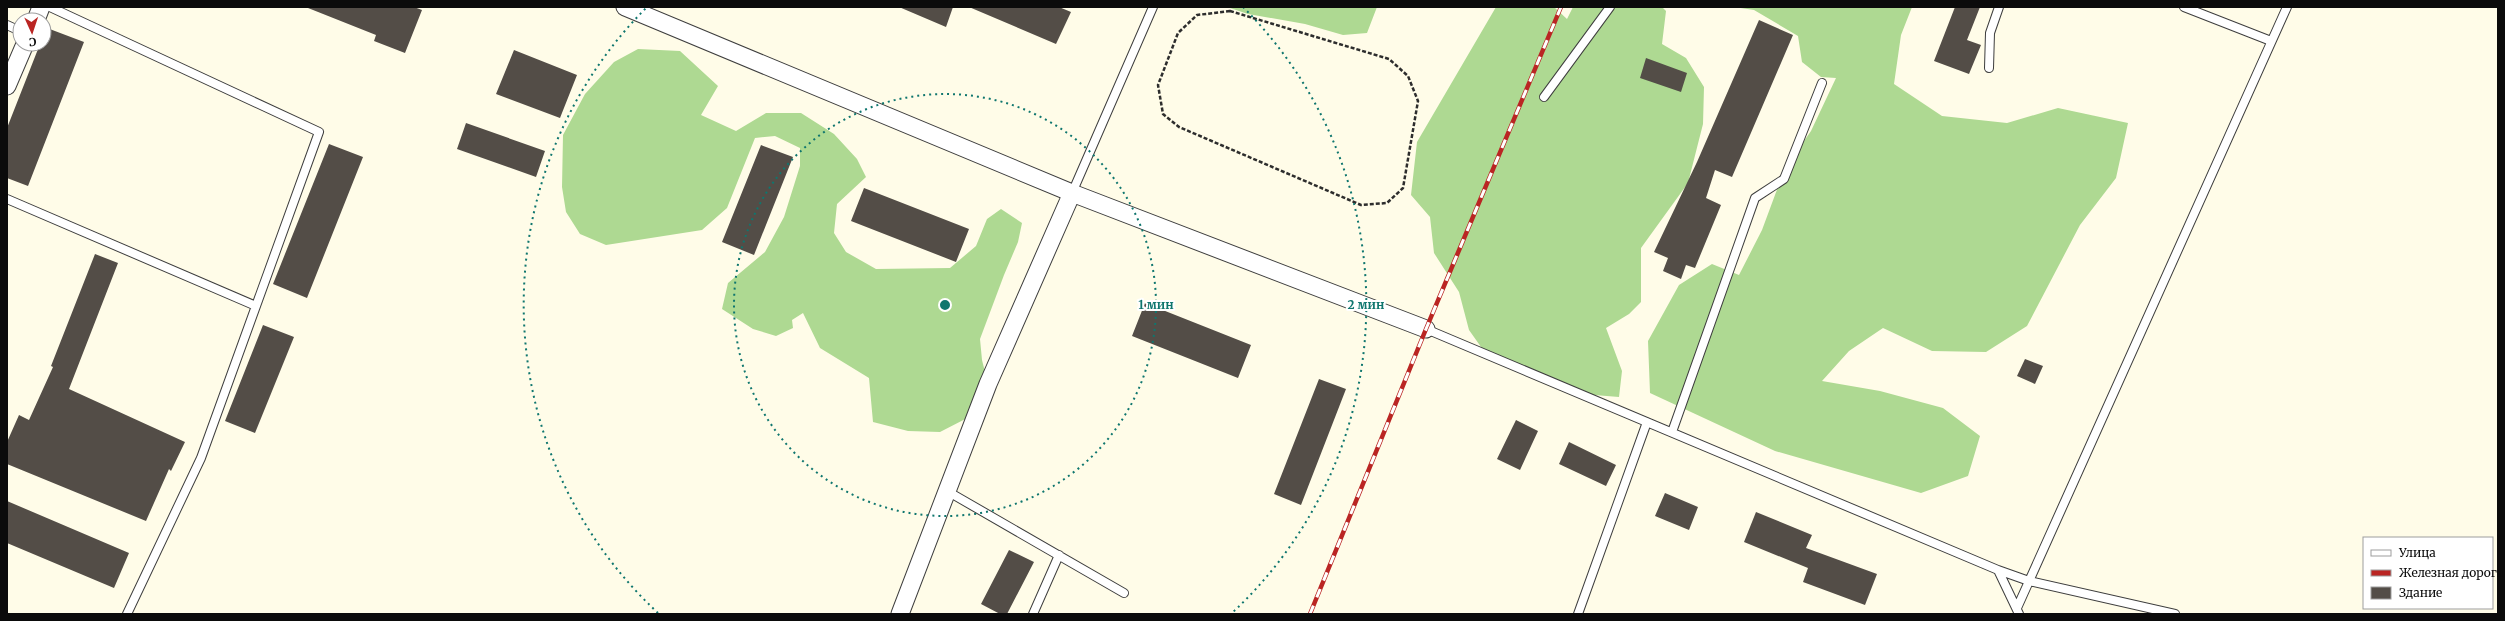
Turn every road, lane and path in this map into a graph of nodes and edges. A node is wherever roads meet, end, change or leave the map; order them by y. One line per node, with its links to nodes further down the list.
1 (50, 7): 17 (lane)
2 (625, 7): 14 (street)
3 (1153, 7): 14 (lane)
4 (1610, 7): 13 (lane)
5 (1999, 7): 10 (lane)
6 (2184, 7): 8 (lane)
7 (2287, 7): 8 (lane)
8 (2271, 41): 24 (lane)
9 (22, 52): 12 (street)
10 (1989, 68)
11 (1822, 83): 20 (lane)
12 (7, 86)
13 (1544, 97)
14 (1072, 193): 18 (street); 21 (street)
15 (7, 199): 17 (lane)
16 (1361, 204): 16 (path)
17 (256, 306): 27 (lane)
18 (1426, 329): 19 (lane)
19 (1647, 422): 20 (lane); 30 (lane)
20 (1672, 432): 23 (lane)
21 (947, 491): 22 (lane); 28 (street)
22 (1059, 555): 25 (lane); 29 (lane)
23 (1998, 570): 24 (lane); 26 (lane)
24 (2029, 580): 26 (lane); 31 (lane)
25 (1124, 593)
26 (2018, 611)
27 (127, 614)
28 (900, 614)
29 (1033, 614)
30 (1578, 614)
31 (2175, 614)

